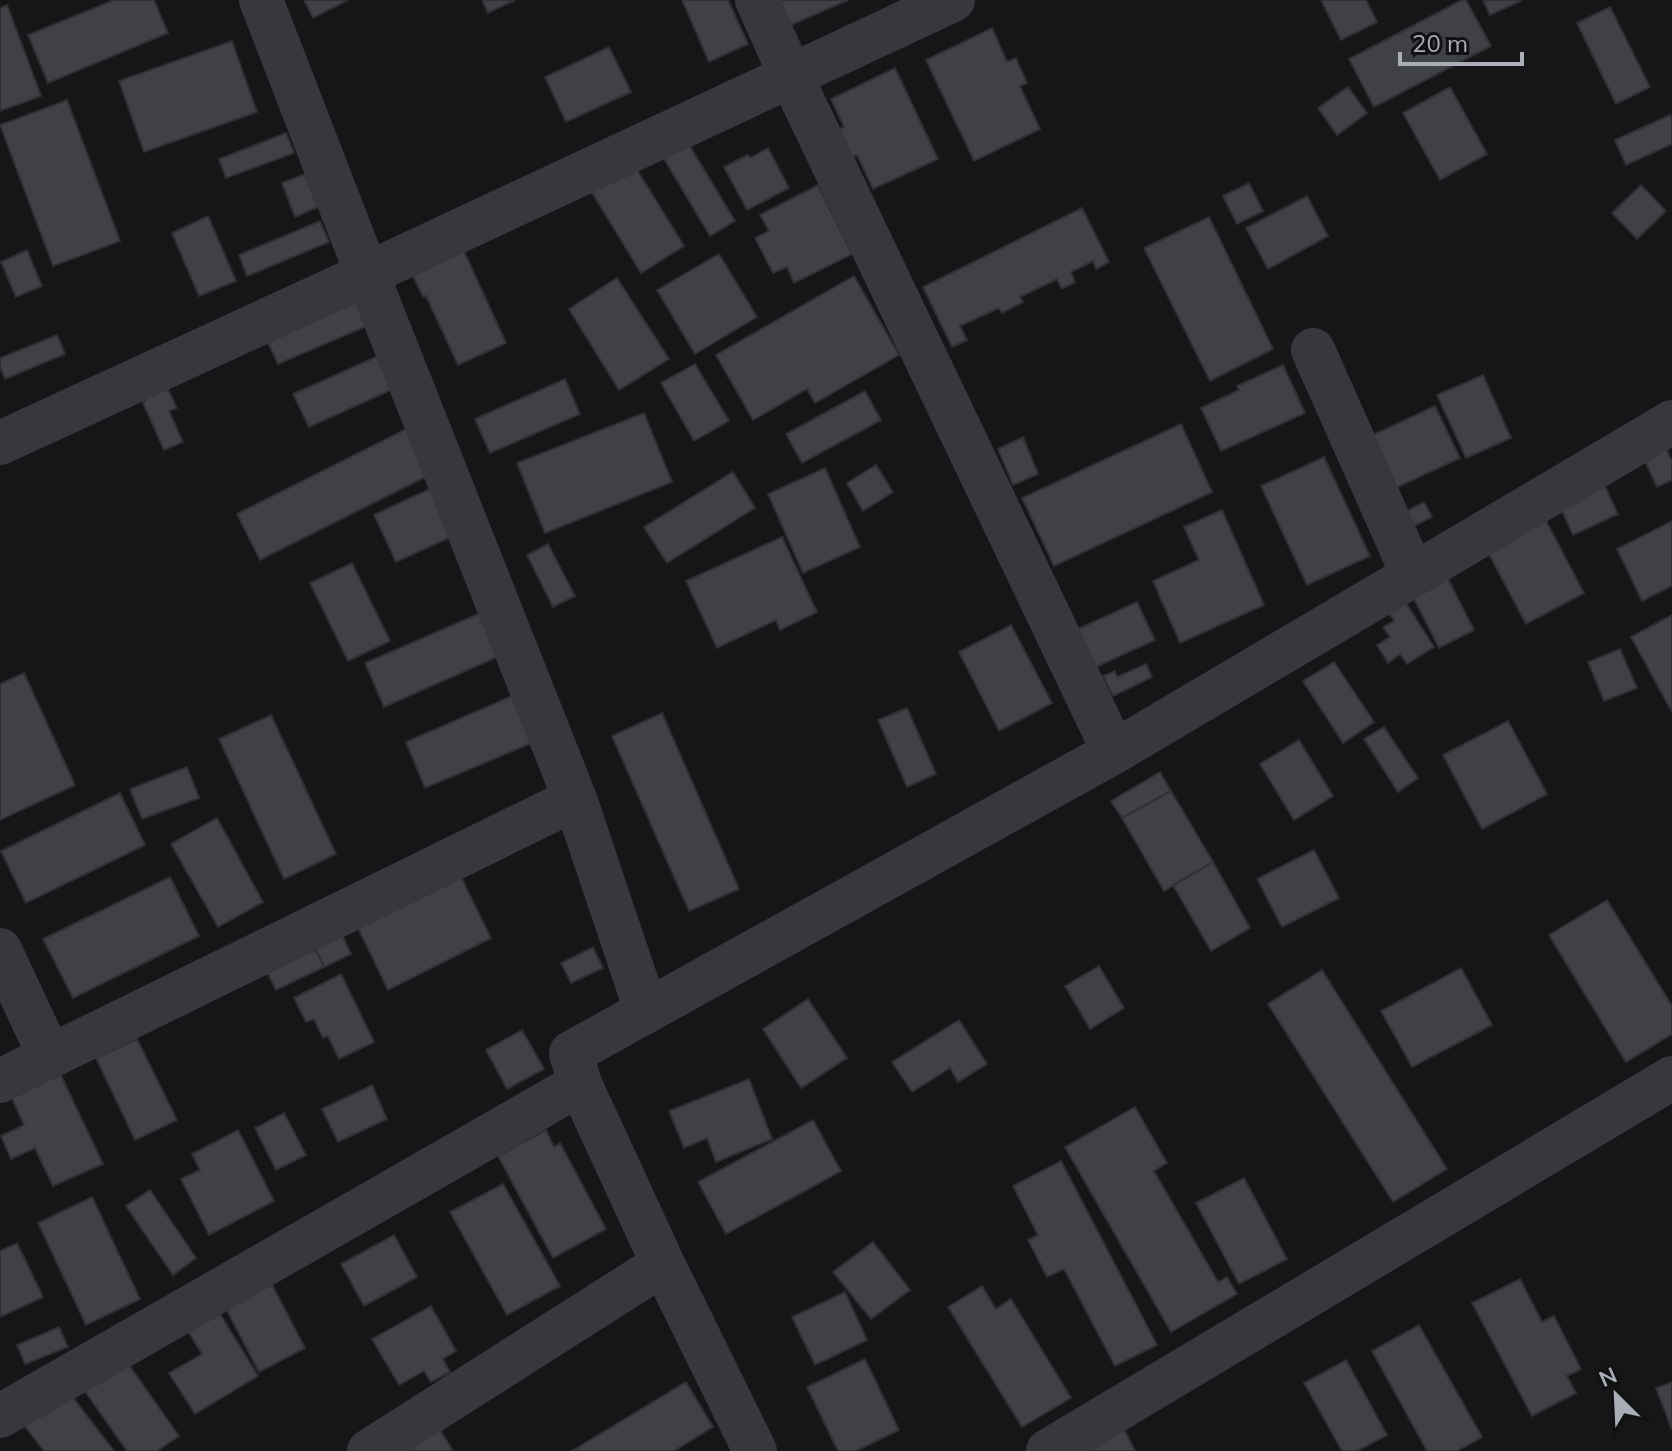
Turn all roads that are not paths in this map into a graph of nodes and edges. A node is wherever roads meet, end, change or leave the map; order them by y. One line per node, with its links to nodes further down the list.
1 (261, 0): 5 (street)
2 (757, 0): 4 (street)
3 (953, 0): 4 (street)
4 (791, 76): 5 (street); 10 (street)
5 (367, 274): 8 (street); 11 (street)
6 (1313, 350): 9 (street)
7 (1672, 422): 9 (street)
8 (0, 443)
9 (1413, 575): 10 (street)
10 (1114, 752): 13 (street)
11 (575, 799): 13 (street); 14 (street)
12 (0, 950): 14 (street)
13 (646, 1010): 17 (street)
14 (50, 1057): 16 (street)
15 (1672, 1078): 22 (street)
16 (0, 1081)
17 (580, 1084): 18 (street); 19 (street)
18 (663, 1264): 20 (street); 21 (street)
19 (0, 1416)
20 (369, 1451)
21 (755, 1451)
22 (1048, 1451)

